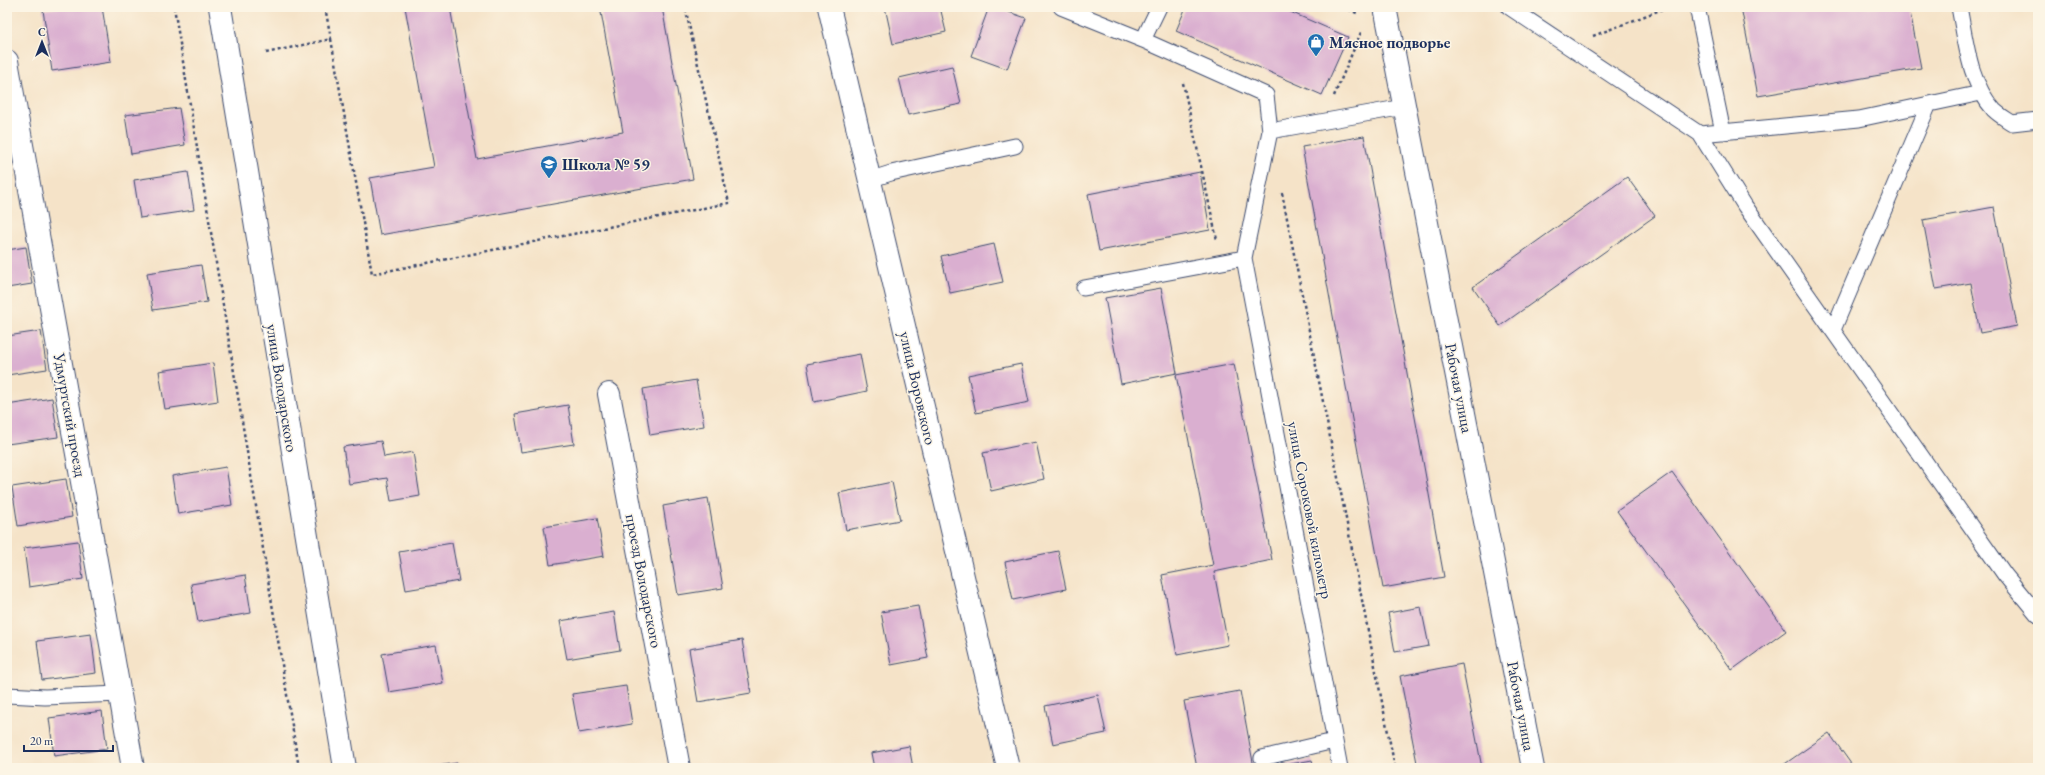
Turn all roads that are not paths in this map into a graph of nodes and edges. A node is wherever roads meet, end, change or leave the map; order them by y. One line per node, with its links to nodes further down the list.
1 (220, 7): 30 (street, улица Володарского)
2 (829, 7): 19 (street, улица Воровского)
3 (1061, 7): 9 (lane)
4 (1159, 7): 9 (lane)
5 (1385, 7): 13 (street, Рабочая улица)
6 (1509, 7): 17 (lane)
7 (1697, 7): 16 (lane)
8 (1959, 7): 11 (lane)
9 (1143, 40): 15 (lane)
10 (7, 61): 25 (street, Удмуртский проезд)
11 (1981, 93): 12 (lane); 14 (lane)
12 (1930, 104): 16 (lane); 22 (lane)
13 (1404, 107): 15 (lane); 34 (street, Рабочая улица)
14 (2038, 120)
15 (1270, 131): 20 (lane)
16 (1723, 132): 17 (lane)
17 (1700, 134): 22 (lane)
18 (1015, 146): 19 (lane)
19 (869, 180): 32 (street, улица Воровского)
20 (1244, 258): 21 (lane); 27 (lane, улица Сороковой километр)
21 (1084, 288)
22 (1833, 330): 24 (lane)
23 (609, 394): 31 (street, проезд Володарского)
24 (2038, 616)
25 (120, 694): 26 (lane); 29 (street, Удмуртский проезд)
26 (7, 695)
27 (1334, 741): 28 (lane); 33 (lane, улица Сороковой километр)
28 (1262, 758)
29 (133, 768)
30 (345, 768)
31 (680, 768)
32 (1008, 768)
33 (1340, 768)
34 (1533, 768)

